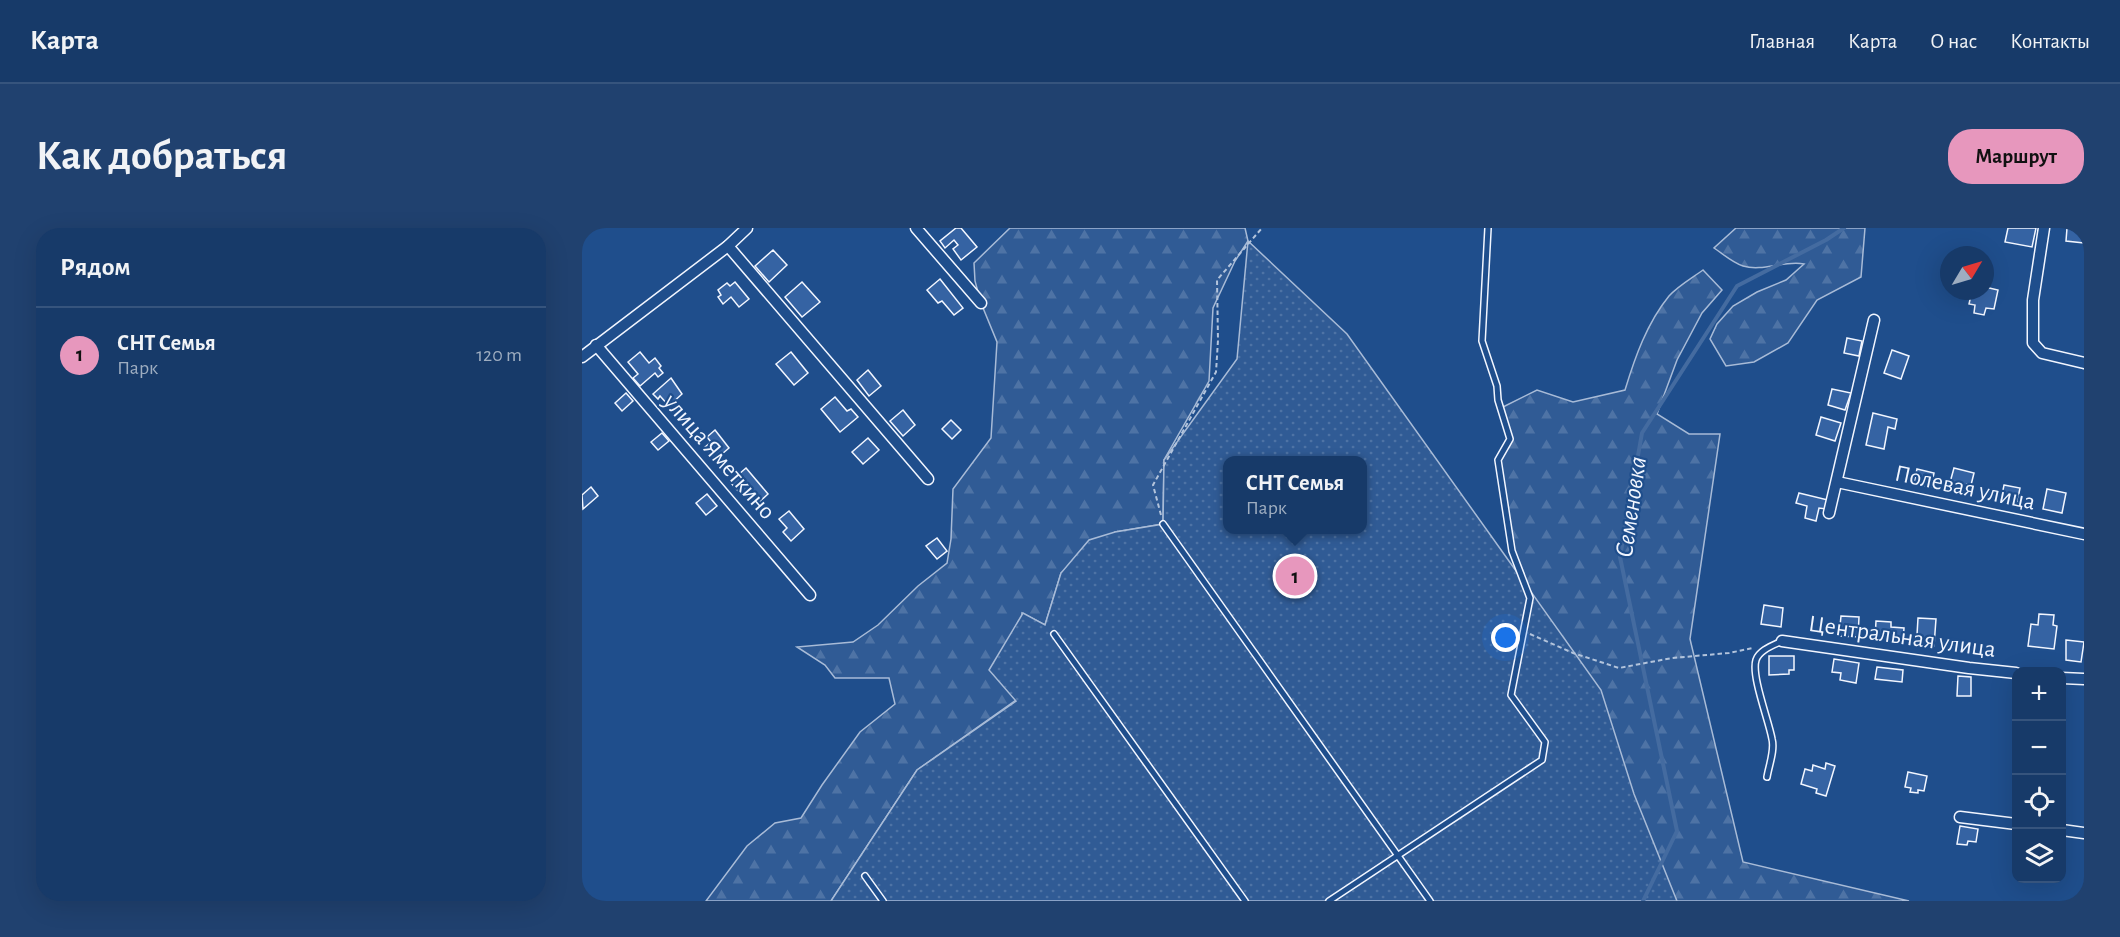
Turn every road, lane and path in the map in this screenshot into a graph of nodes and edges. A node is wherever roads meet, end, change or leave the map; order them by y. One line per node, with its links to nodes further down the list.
1 (747, 228): 6 (street)
2 (916, 228): 7 (street)
3 (1262, 228): 15 (path)
4 (1488, 228): 18 (lane)
5 (2044, 228): 11 (street)
6 (728, 246): 9 (street); 12 (street)
7 (981, 303)
8 (1874, 320): 13 (street)
9 (596, 345): 10 (street); 17 (street, улица Яметкино)
10 (582, 357)
11 (2084, 363)
12 (928, 479)
13 (1837, 482): 14 (street); 16 (street, Полевая улица)
14 (1829, 513)
15 (1163, 524): 30 (lane)
16 (2084, 534)
17 (810, 595)
18 (1524, 631): 21 (path); 30 (lane)
19 (1054, 634): 33 (lane)
20 (1782, 641): 22 (street, Центральная улица); 25 (lane)
21 (1761, 646)
22 (2012, 672)
23 (2066, 678): 24 (street)
24 (2084, 679)
25 (1767, 777)
26 (1960, 817): 27 (street)
27 (2012, 824)
28 (2066, 831): 29 (street)
29 (2084, 833)
30 (1397, 856): 34 (lane); 35 (lane)
31 (865, 876): 32 (lane)
32 (883, 901)
33 (1245, 901)
34 (1329, 901)
35 (1430, 901)

